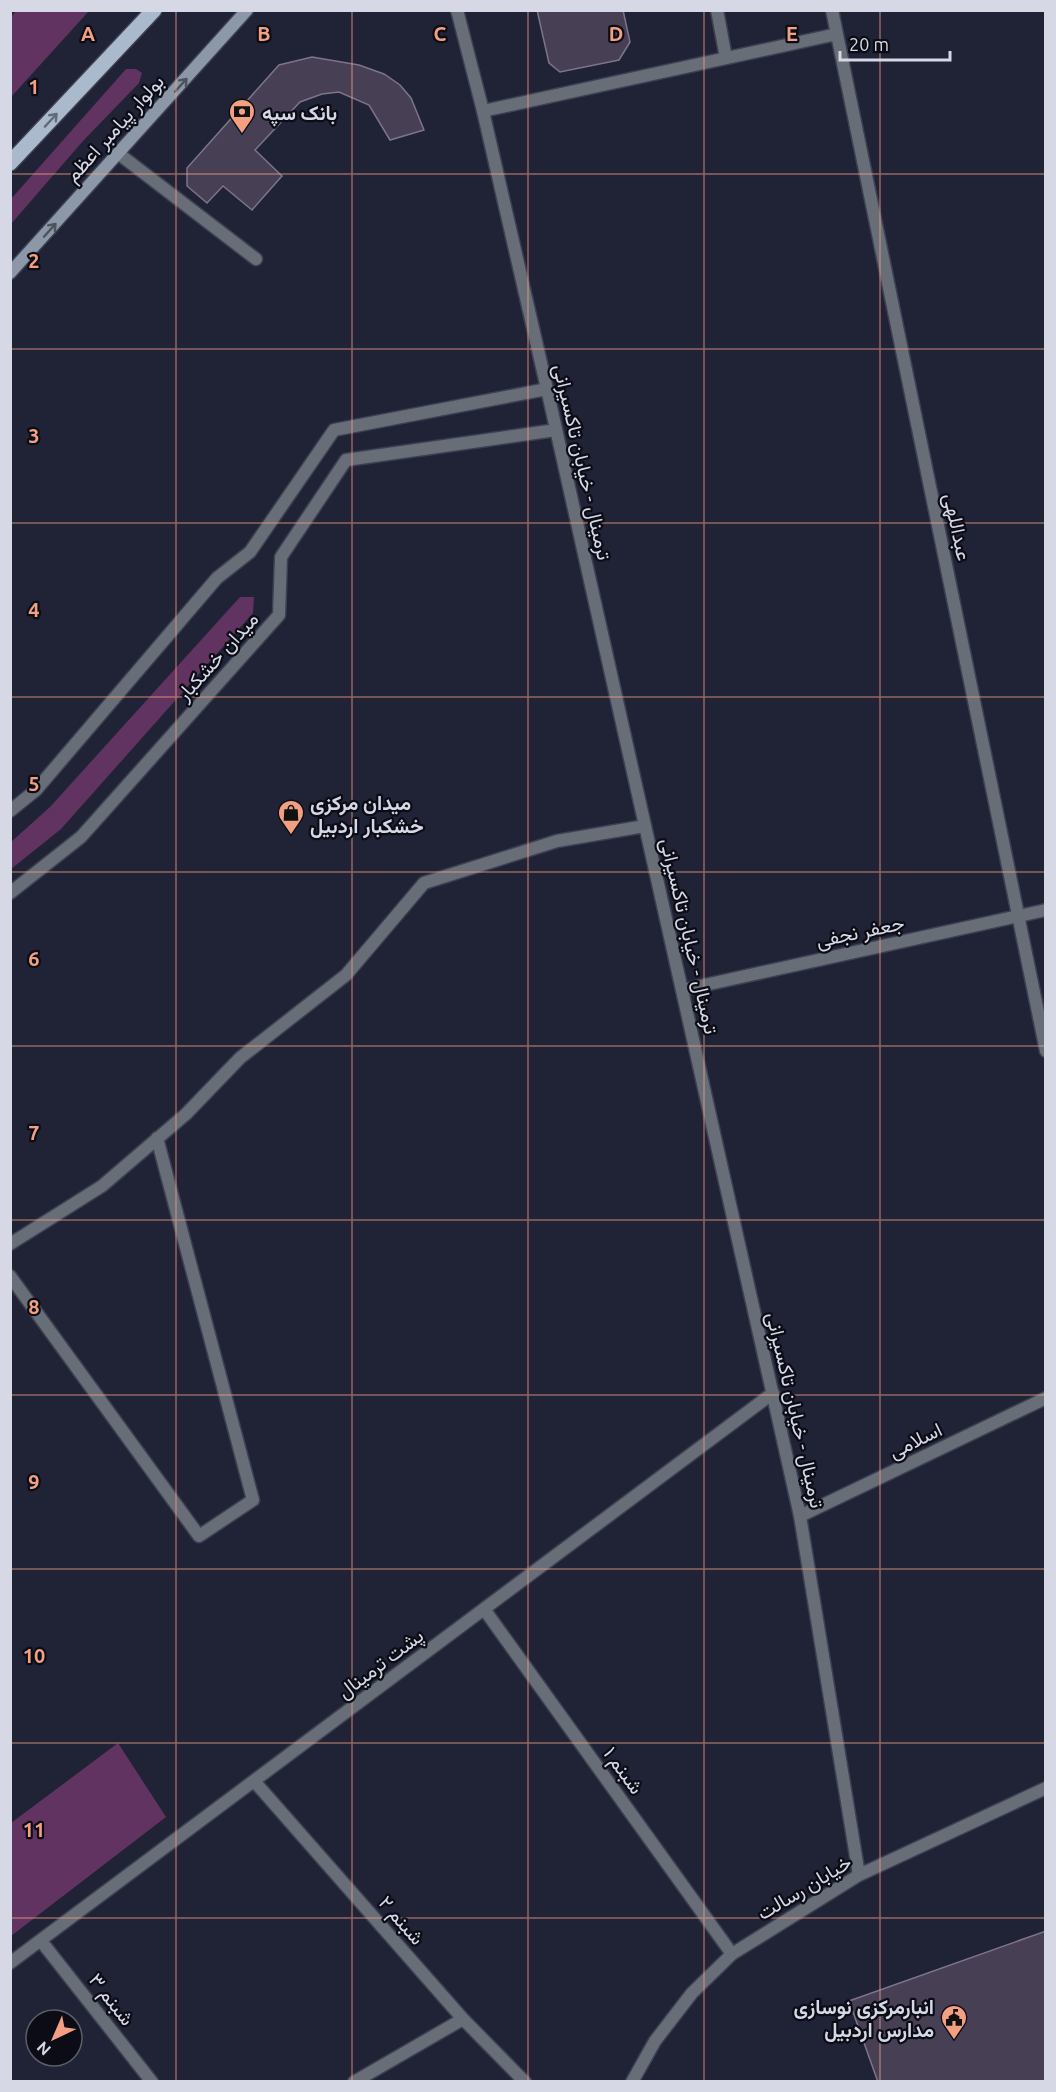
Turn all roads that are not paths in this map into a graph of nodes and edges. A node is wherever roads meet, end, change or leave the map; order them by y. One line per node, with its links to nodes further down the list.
1 (154, 10): 10 (main road, one-way to 1)
2 (248, 10): 9 (main road, بولوار پیامبر اعظم, one-way to 2)
3 (457, 10): 8 (street, ترمینال - خیابان تاکسیرانی)
4 (717, 10): 7 (street)
5 (832, 10): 6 (street, عبداللهی)
6 (837, 34): 7 (street); 19 (street, عبداللهی)
7 (726, 58): 8 (street)
8 (483, 111): 13 (street, ترمینال - خیابان تاکسیرانی)
9 (119, 154): 11 (street); 12 (main road, بولوار پیامبر اعظم, one-way to 9)
10 (10, 163)
11 (256, 259)
12 (10, 273)
13 (547, 389): 14 (street, ترمینال - خیابان تاکسیرانی); 15 (street)
14 (556, 430): 16 (street, ترمینال - خیابان تاکسیرانی); 17 (street, میدان خشکبار)
15 (10, 811)
16 (645, 826): 20 (street, ترمینال - خیابان تاکسیرانی); 22 (street)
17 (10, 893)
18 (1046, 910): 19 (street, جعفر نجفی)
19 (1018, 916): 20 (street, جعفر نجفی); 21 (street, عبداللهی)
20 (682, 990): 25 (street, ترمینال - خیابان تاکسیرانی)
21 (1046, 1051)
22 (157, 1138): 23 (street); 24 (street)
23 (10, 1244)
24 (10, 1276)
25 (772, 1393): 27 (street, ترمینال - خیابان تاکسیرانی); 28 (street, پشت ترمینال)
26 (1046, 1398): 27 (street, اسلامی)
27 (800, 1516): 31 (street, ترمینال - خیابان تاکسیرانی)
28 (484, 1609): 29 (street, پشت ترمینال); 33 (street, شبنم ۱)
29 (254, 1781): 32 (street, پشت ترمینال); 35 (street, شبنم ۲)
30 (1046, 1788): 31 (street, خیابان رسالت)
31 (859, 1875): 33 (street, خیابان رسالت)
32 (41, 1941): 34 (street, پشت ترمینال); 36 (street, شبنم ۳)
33 (732, 1954): 39 (street, خیابان رسالت)
34 (10, 1963)
35 (463, 2019): 37 (street); 38 (street, شبنم ۲)
36 (152, 2082)
37 (354, 2082)
38 (525, 2082)
39 (632, 2082)

